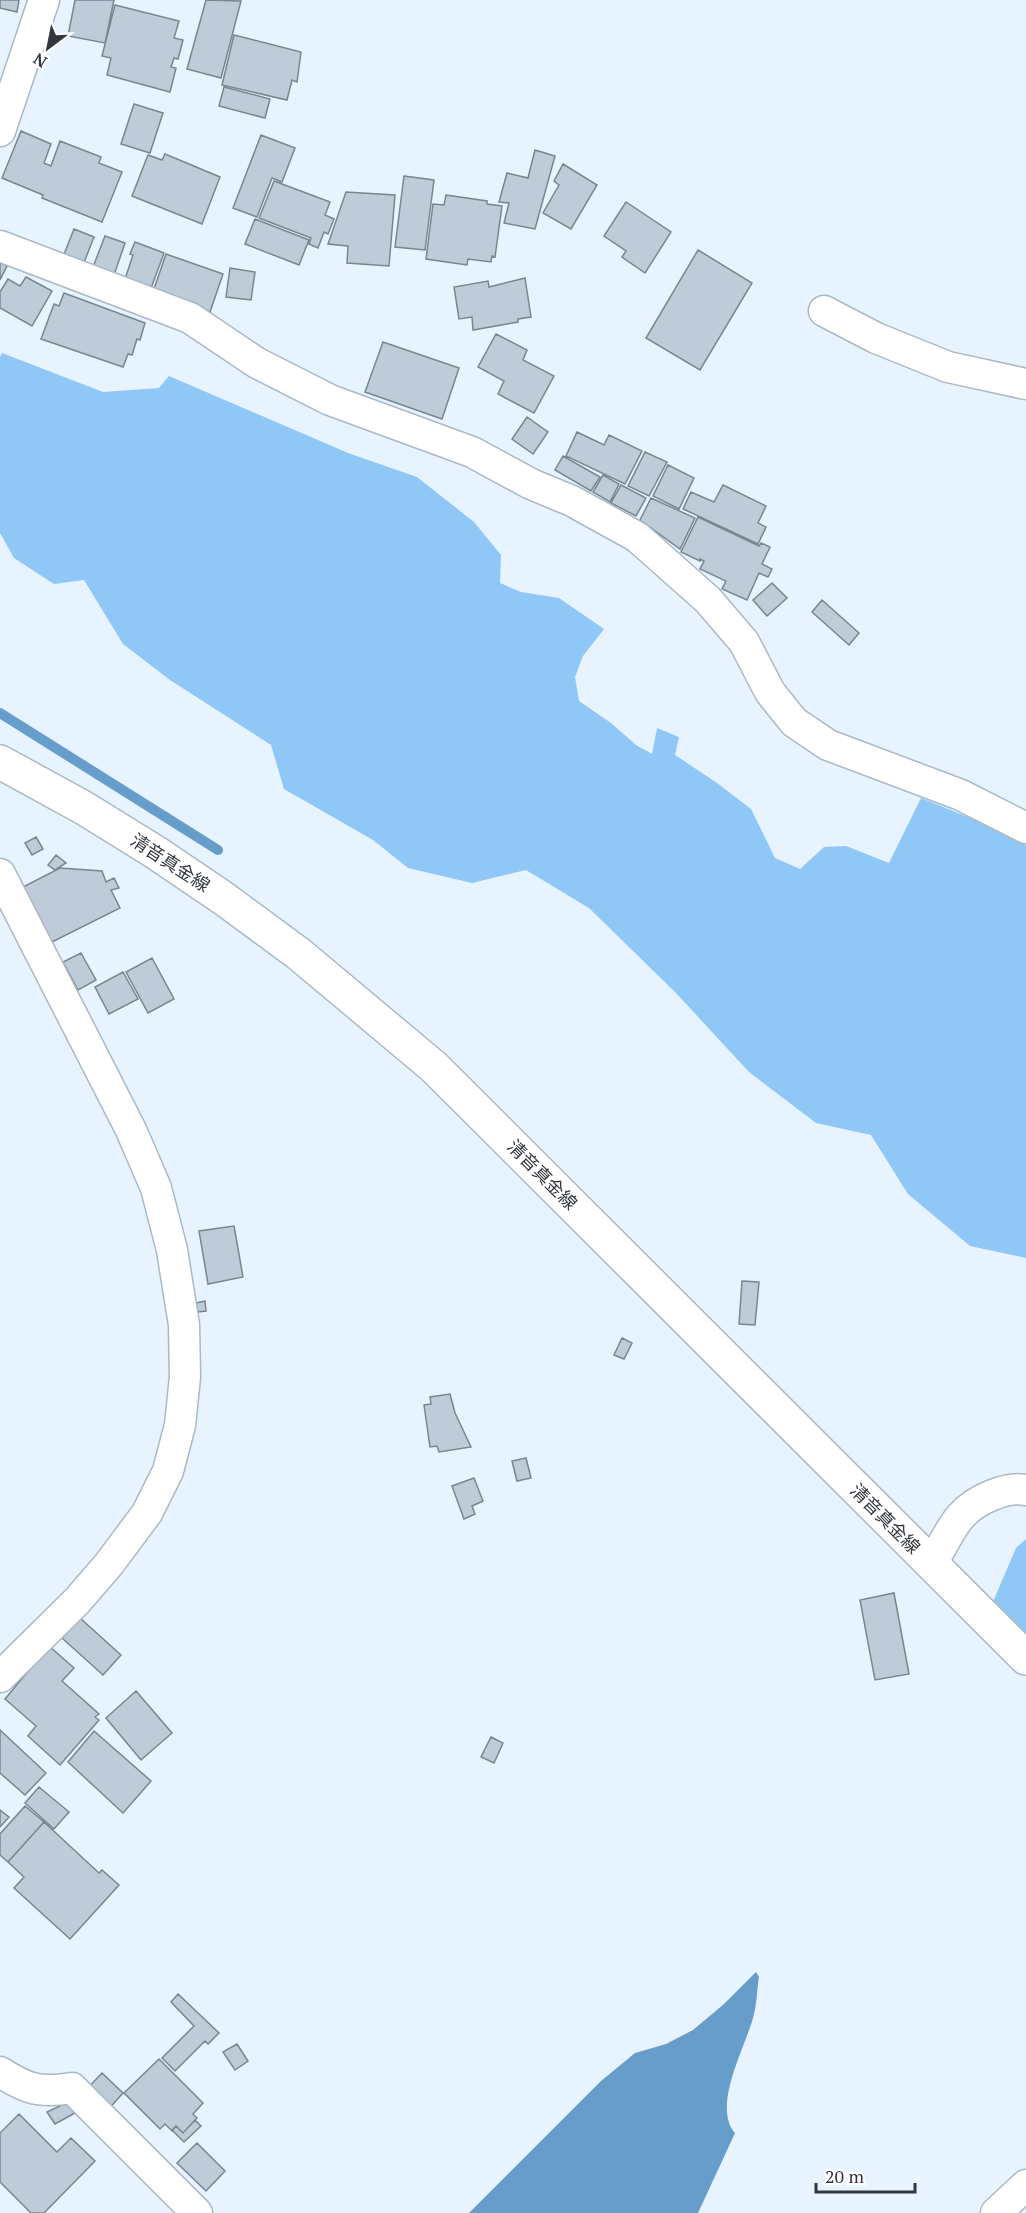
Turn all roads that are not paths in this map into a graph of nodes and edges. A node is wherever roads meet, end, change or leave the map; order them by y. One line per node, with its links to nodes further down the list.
1 (44, 0): 2 (street)
2 (0, 131)
3 (0, 246): 7 (street)
4 (824, 311): 5 (street)
5 (1026, 384)
6 (0, 762): 10 (main road, 清音真金線)
7 (1026, 828)
8 (0, 874): 12 (street)
9 (1026, 1490): 10 (street)
10 (931, 1565): 11 (main road, 清音真金線)
11 (1026, 1658)
12 (1, 1678)
13 (0, 2072): 15 (street)
14 (1026, 2185): 16 (street)
15 (197, 2213)
16 (996, 2213)

